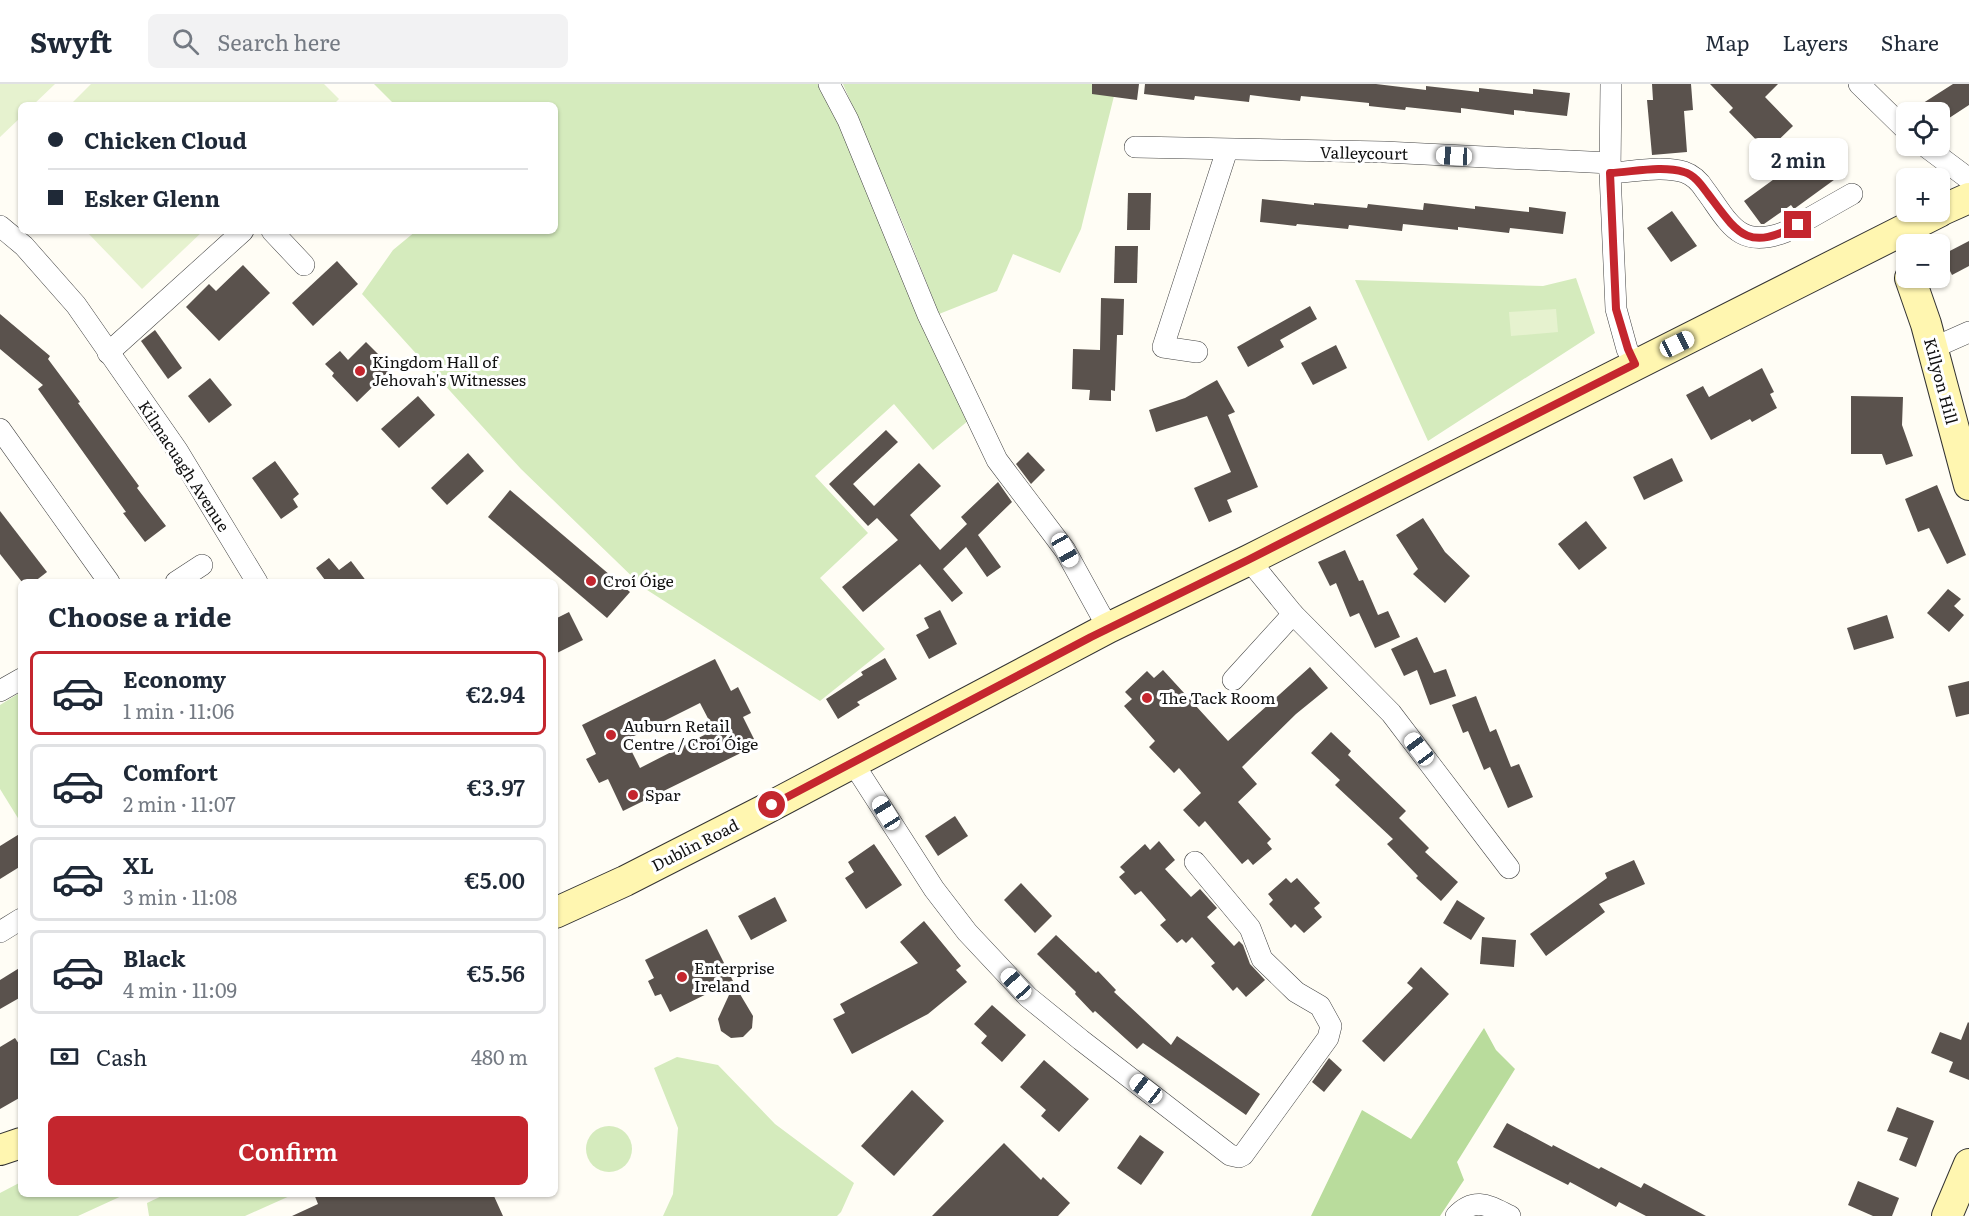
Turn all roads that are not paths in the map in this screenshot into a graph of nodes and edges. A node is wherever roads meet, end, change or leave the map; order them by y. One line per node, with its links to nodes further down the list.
1 (829, 84): 34 (street)
2 (1611, 84): 8 (street)
3 (1859, 84): 4 (street)
4 (1896, 120)
5 (1136, 147): 6 (street, Valleycourt)
6 (1227, 150): 8 (street, Valleycourt); 23 (street)
7 (1938, 156): 9 (street)
8 (1610, 168): 10 (street, Valleycourt); 25 (street)
9 (1969, 179)
10 (1852, 194)
11 (1969, 198): 12 (main road, Dublin Road)
12 (1950, 206)
13 (1916, 222): 15 (main road, Dublin Road)
14 (0, 226): 24 (street, Kilmacuagh Avenue)
15 (1894, 233): 18 (main road); 25 (main road, Dublin Road)
16 (240, 234): 24 (street)
17 (275, 234): 19 (street)
18 (1896, 239)
19 (304, 265)
20 (1913, 288): 22 (main road, Killyon Hill)
21 (1969, 332): 22 (street)
22 (1933, 348): 27 (main road, Killyon Hill)
23 (1197, 352)
24 (108, 353): 32 (street, Kilmacuagh Avenue)
25 (1635, 364): 28 (main road, Dublin Road)
26 (0, 429): 30 (street)
27 (1969, 485)
28 (1248, 560): 33 (street); 34 (main road, Dublin Road)
29 (202, 565): 31 (street)
30 (107, 579)
31 (181, 579)
32 (254, 579)
33 (1293, 614): 35 (street); 40 (street)
34 (1108, 628): 38 (main road, Dublin Road)
35 (1233, 680)
36 (18, 681): 37 (street)
37 (0, 692)
38 (853, 763): 39 (street); 41 (main road, Dublin Road)
39 (1195, 862)
40 (1509, 868)
41 (558, 912)
42 (18, 921): 43 (street)
43 (0, 932)
44 (18, 1144): 45 (main road)
45 (0, 1150)
46 (1969, 1164): 49 (main road)
47 (1456, 1216): 48 (street)
48 (1510, 1216)
49 (1947, 1216)

